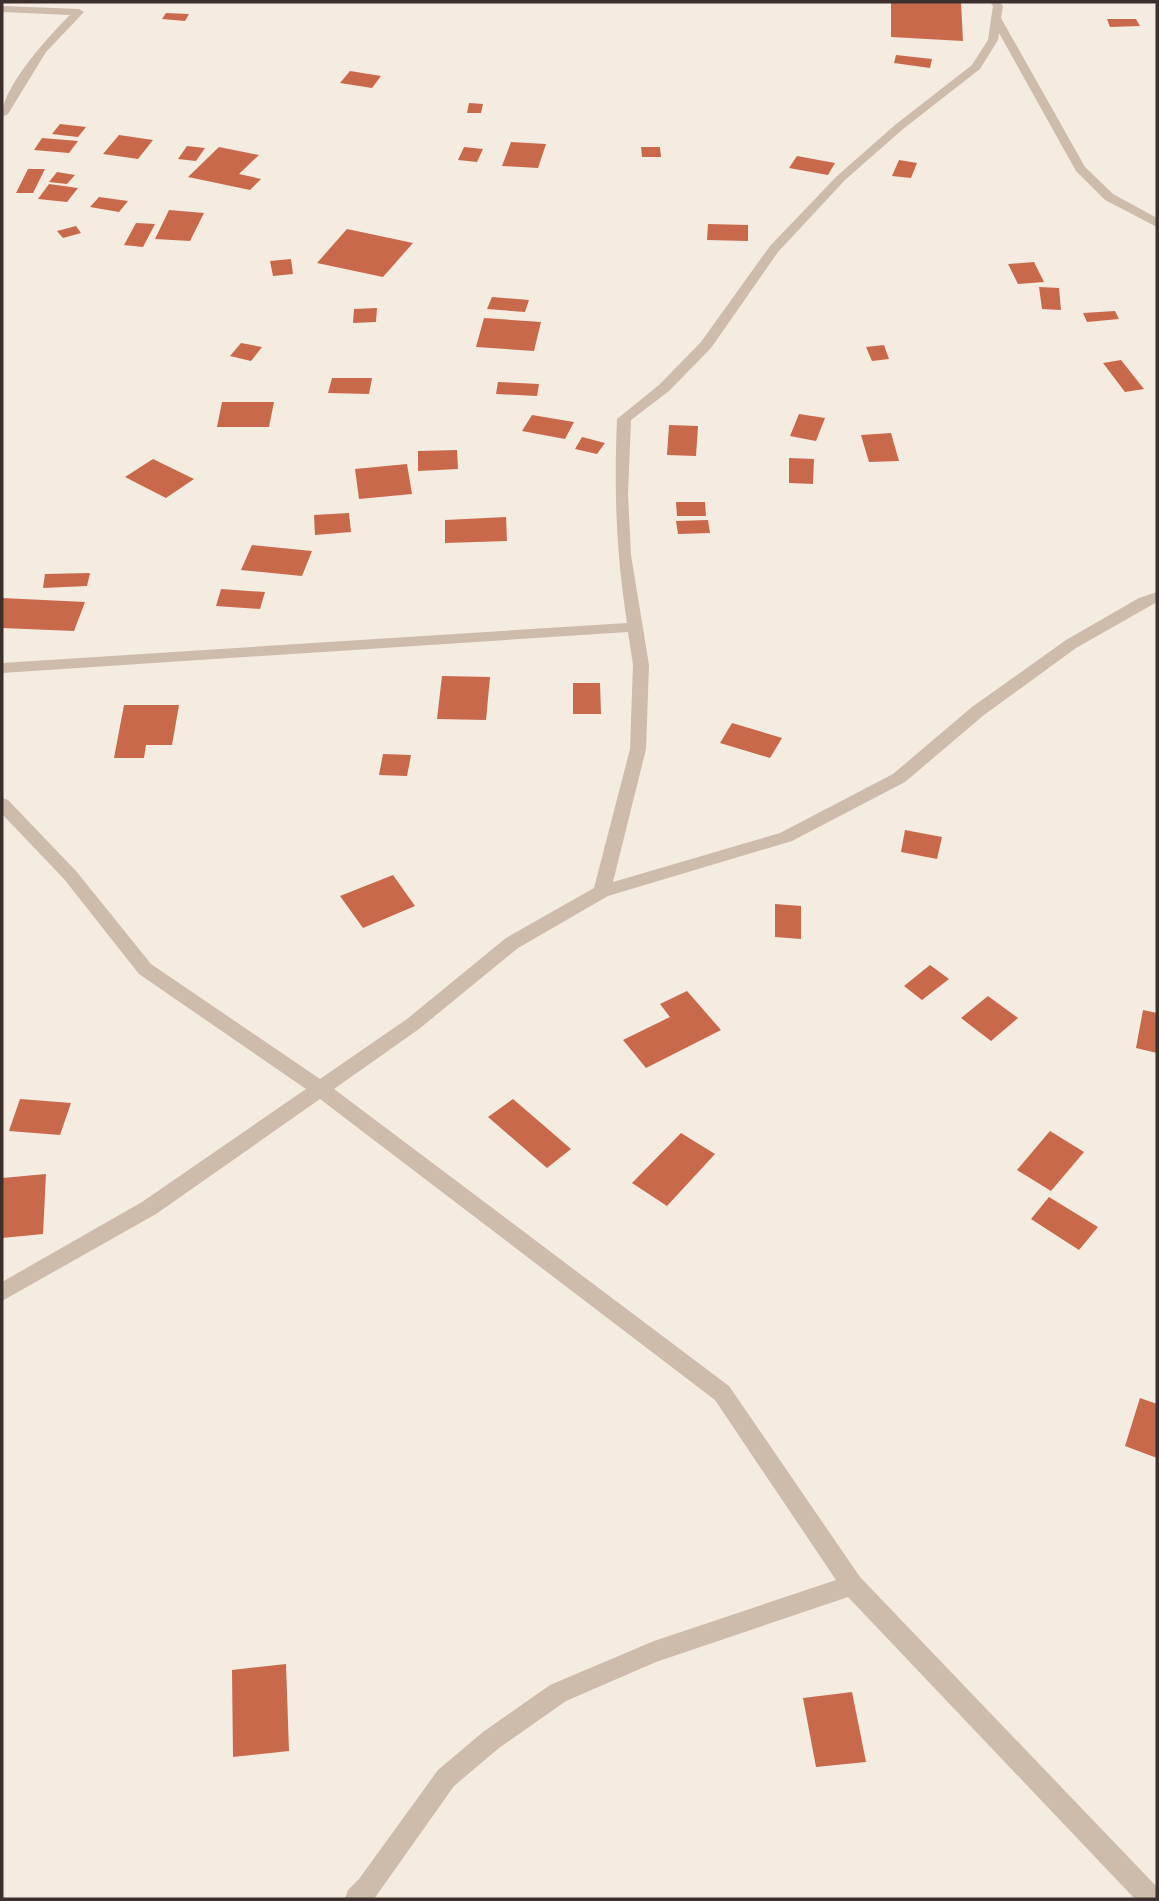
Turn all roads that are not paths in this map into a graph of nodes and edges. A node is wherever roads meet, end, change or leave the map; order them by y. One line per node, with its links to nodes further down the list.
1 (91, 2): 4 (street)
2 (995, 2): 5 (street)
3 (2, 9): 4 (street)
4 (79, 12): 6 (street)
5 (996, 18): 7 (street); 9 (street)
6 (2, 114)
7 (1157, 223)
8 (1157, 597): 12 (street)
9 (634, 627): 10 (street); 12 (street)
10 (2, 668)
11 (2, 804): 13 (street)
12 (602, 892): 13 (street)
13 (319, 1088): 14 (street); 15 (street)
14 (2, 1292)
15 (852, 1585): 16 (street); 17 (street)
16 (357, 1899)
17 (1152, 1899)

